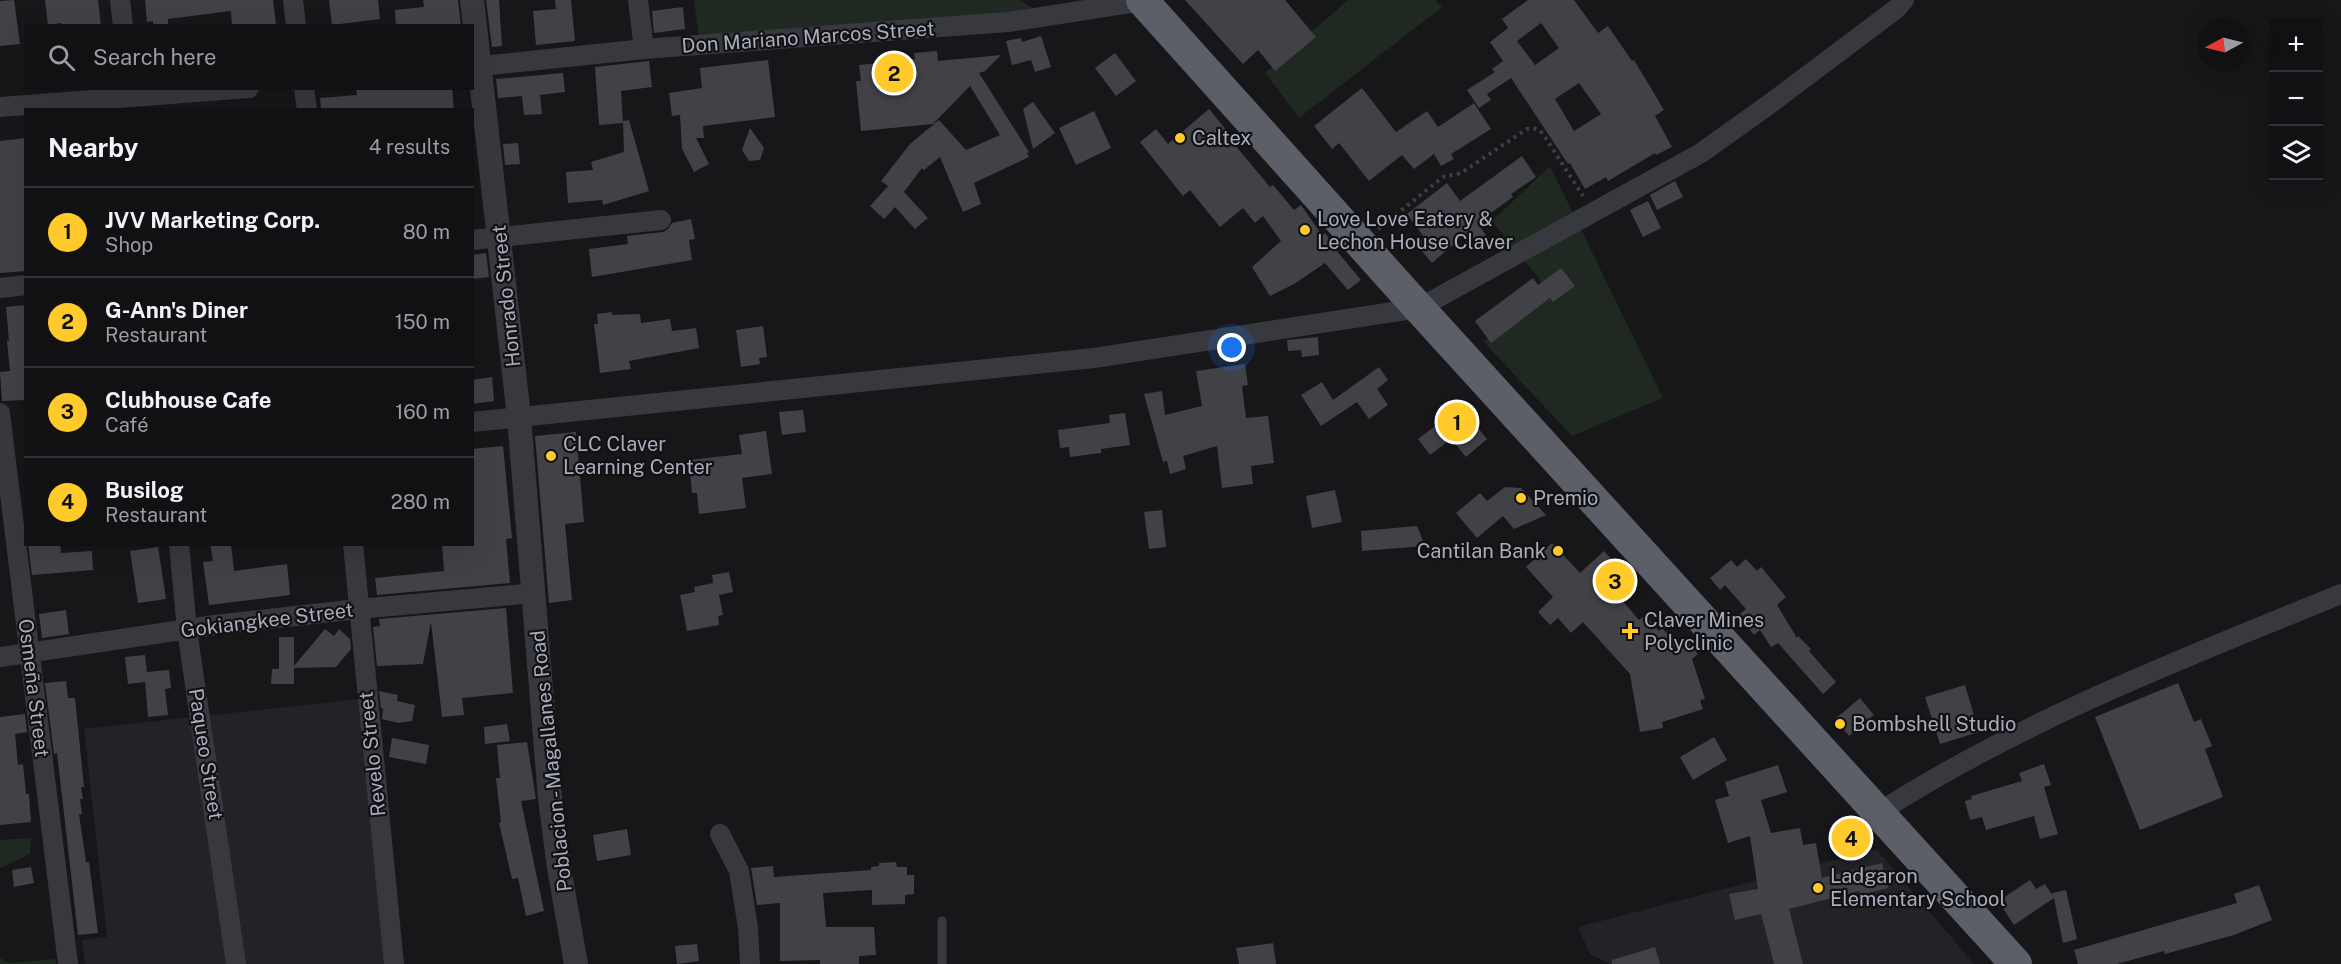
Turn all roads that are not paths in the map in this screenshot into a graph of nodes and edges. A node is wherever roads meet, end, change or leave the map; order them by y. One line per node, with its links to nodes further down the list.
1 (120, 0): 7 (street)
2 (293, 0): 8 (street)
3 (472, 0): 9 (street, Honrado Street)
4 (638, 0): 11 (street)
5 (1904, 0): 23 (street)
6 (1143, 1): 11 (street, Don Mariano Marcos Street); 23 (highway)
7 (123, 24)
8 (296, 24)
9 (473, 24)
10 (474, 33): 12 (street, Honrado Street)
11 (644, 48): 12 (street, Don Mariano Marcos Street)
12 (476, 66): 19 (street, Honrado Street)
13 (226, 90): 15 (street)
14 (304, 90): 17 (street)
15 (132, 98): 16 (street)
16 (0, 107)
17 (307, 108)
18 (661, 220): 19 (street)
19 (499, 237): 20 (street); 25 (street, Honrado Street)
20 (474, 240)
21 (24, 285): 22 (street)
22 (0, 288)
23 (1419, 308): 25 (street); 36 (highway)
24 (0, 413): 27 (street, Osmeña Street)
25 (519, 417): 26 (street); 30 (street, Honrado Street)
26 (474, 422)
27 (11, 469): 34 (street, Osmeña Street)
28 (179, 546): 33 (street, Paqueo Street)
29 (353, 546): 32 (street, Revelo Street)
30 (535, 593): 32 (street, Gokiangkee Street); 42 (street, Poblacion - Magallanes Road)
31 (2341, 594): 36 (street)
32 (358, 609): 33 (street, Gokiangkee Street); 41 (street, Revelo Street)
33 (187, 630): 34 (street, Gokiangkee Street); 40 (street, Paqueo Street)
34 (30, 653): 35 (street, Gokiangkee Street); 39 (street, Osmeña Street)
35 (0, 657)
36 (1878, 813): 45 (highway)
37 (720, 834): 43 (street)
38 (942, 921): 44 (lane)
39 (68, 964)
40 (236, 964)
41 (394, 964)
42 (576, 964)
43 (750, 964)
44 (942, 964)
45 (2016, 964)

